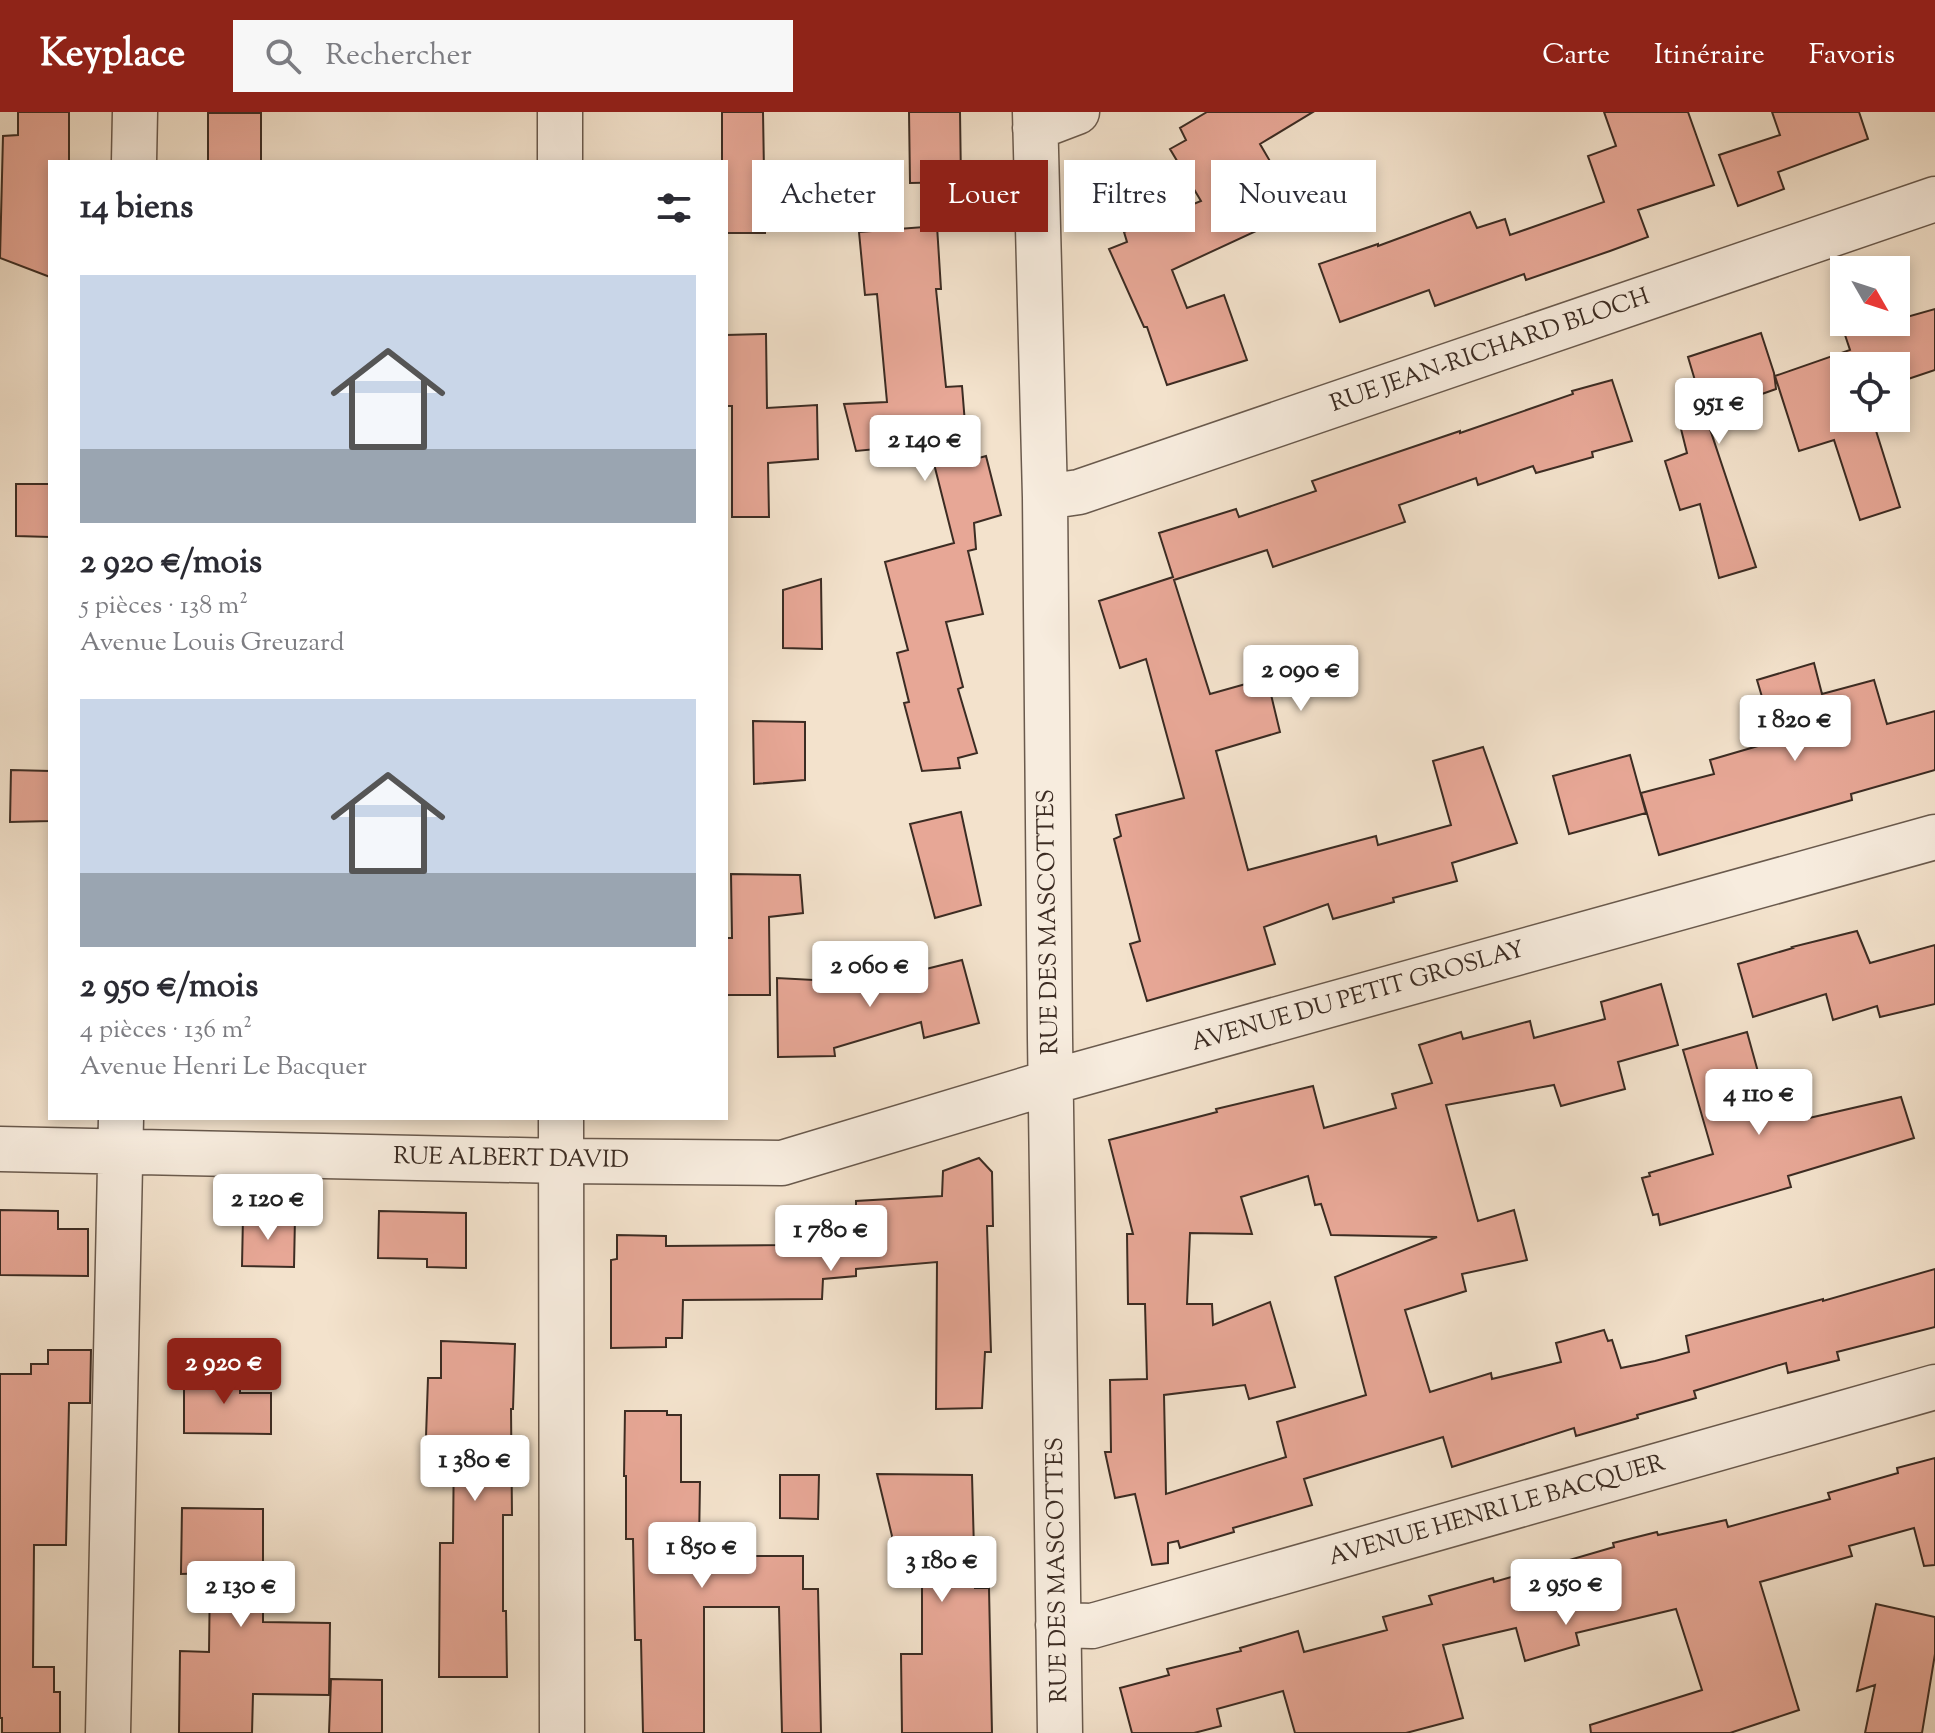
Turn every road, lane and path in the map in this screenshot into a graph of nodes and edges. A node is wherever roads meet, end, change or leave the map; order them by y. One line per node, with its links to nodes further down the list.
1 (135, 112): 5 (street)
2 (560, 112): 6 (street)
3 (1077, 112): 4 (street)
4 (1035, 120): 8 (street, RUE DES MASCOTTES)
5 (134, 160)
6 (560, 160)
7 (1935, 199): 8 (street, RUE JEAN-RICHARD BLOCH)
8 (1045, 497): 10 (street, RUE DES MASCOTTES)
9 (1935, 837): 10 (street, AVENUE DU PETIT GROSLAY)
10 (1051, 1082): 15 (street, AVENUE DU PETIT GROSLAY); 17 (street, RUE DES MASCOTTES)
11 (561, 1120): 14 (street)
12 (121, 1135): 13 (street, RUE ALBERT DAVID); 14 (street, RUE ALBERT DAVID); 18 (street)
13 (0, 1149)
14 (562, 1161): 15 (street, RUE ALBERT DAVID); 19 (street)
15 (782, 1163)
16 (1935, 1387): 17 (street, AVENUE HENRI LE BACQUER)
17 (1058, 1625): 20 (street, RUE DES MASCOTTES)
18 (108, 1733)
19 (562, 1733)
20 (1060, 1733)

